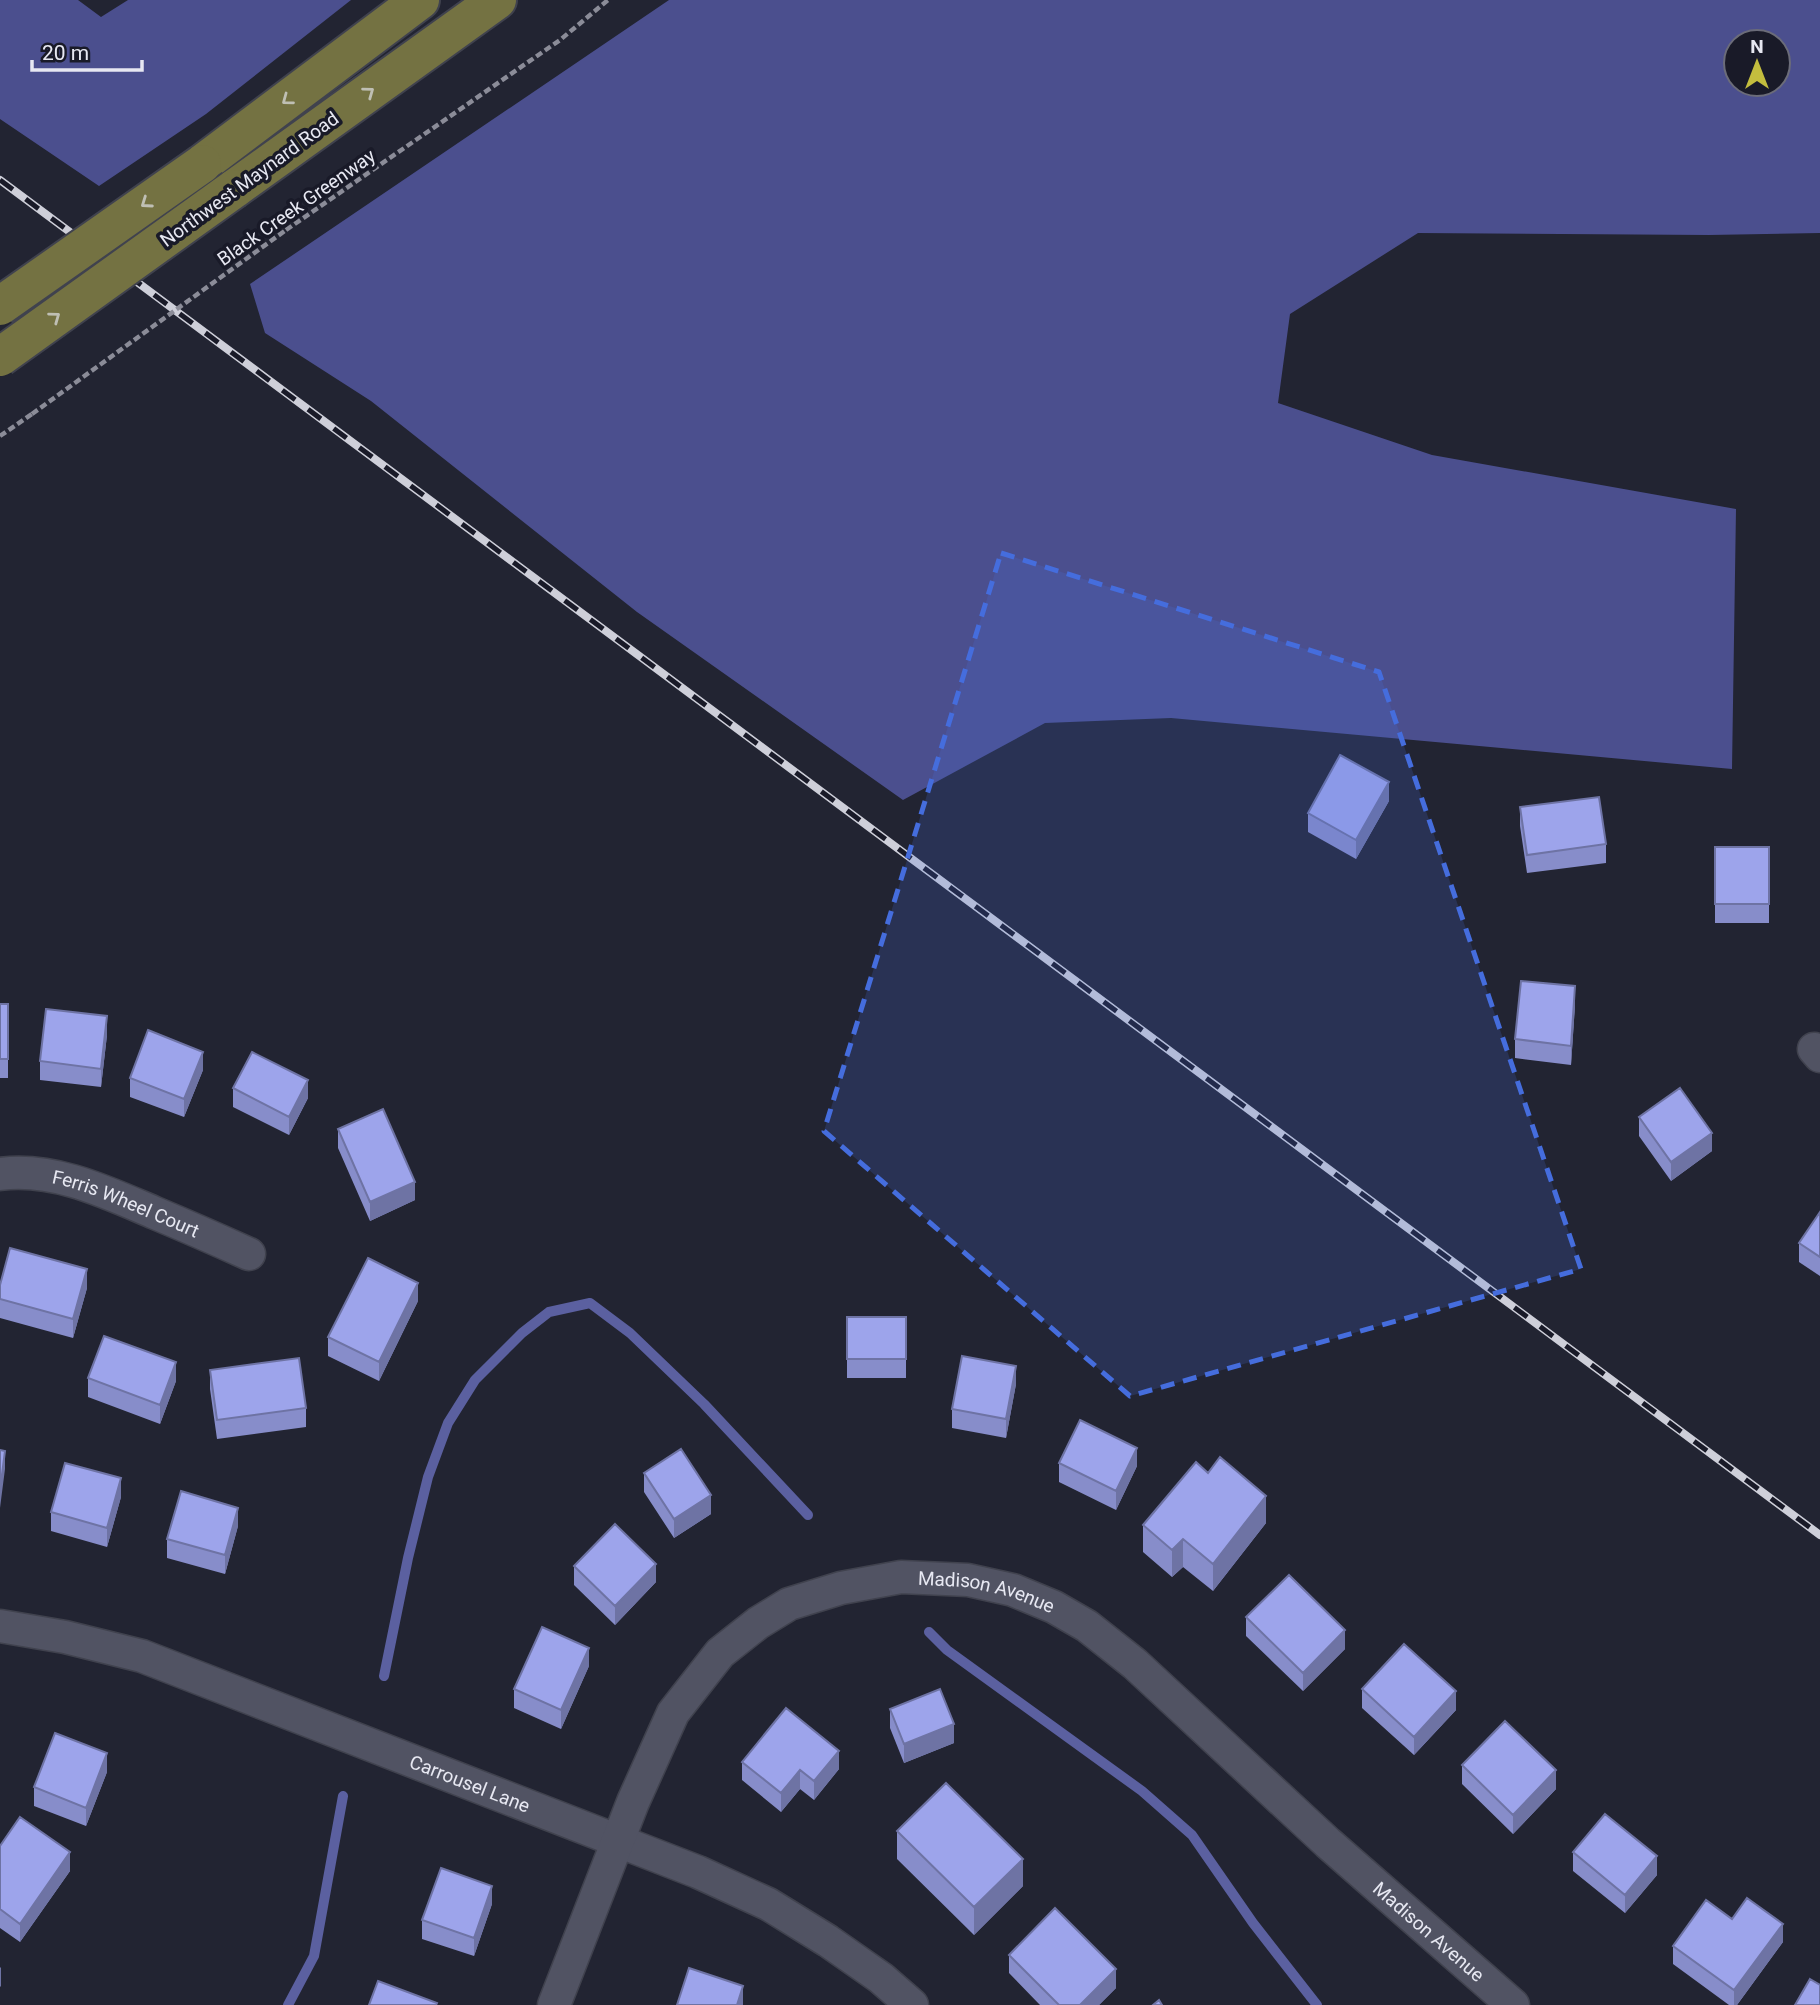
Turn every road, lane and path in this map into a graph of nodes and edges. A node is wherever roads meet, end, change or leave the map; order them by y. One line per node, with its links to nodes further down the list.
1 (420, 0): 4 (main road, Northwest Maynard Road, one-way to 4, bridge)
2 (497, 0): 5 (main road, Northwest Maynard Road, one-way to 2, bridge)
3 (608, 0): 6 (path, Black Creek Greenway, bridge)
4 (0, 306)
5 (0, 357)
6 (0, 436)
7 (0, 1174): 8 (street, Ferris Wheel Court)
8 (249, 1254)
9 (1, 1629): 10 (street, Carrousel Lane)
10 (618, 1842): 11 (street, Madison Avenue); 12 (street, Carrousel Lane); 13 (street, Madison Avenue)
11 (554, 2005)
12 (912, 2005)
13 (1513, 2005)

